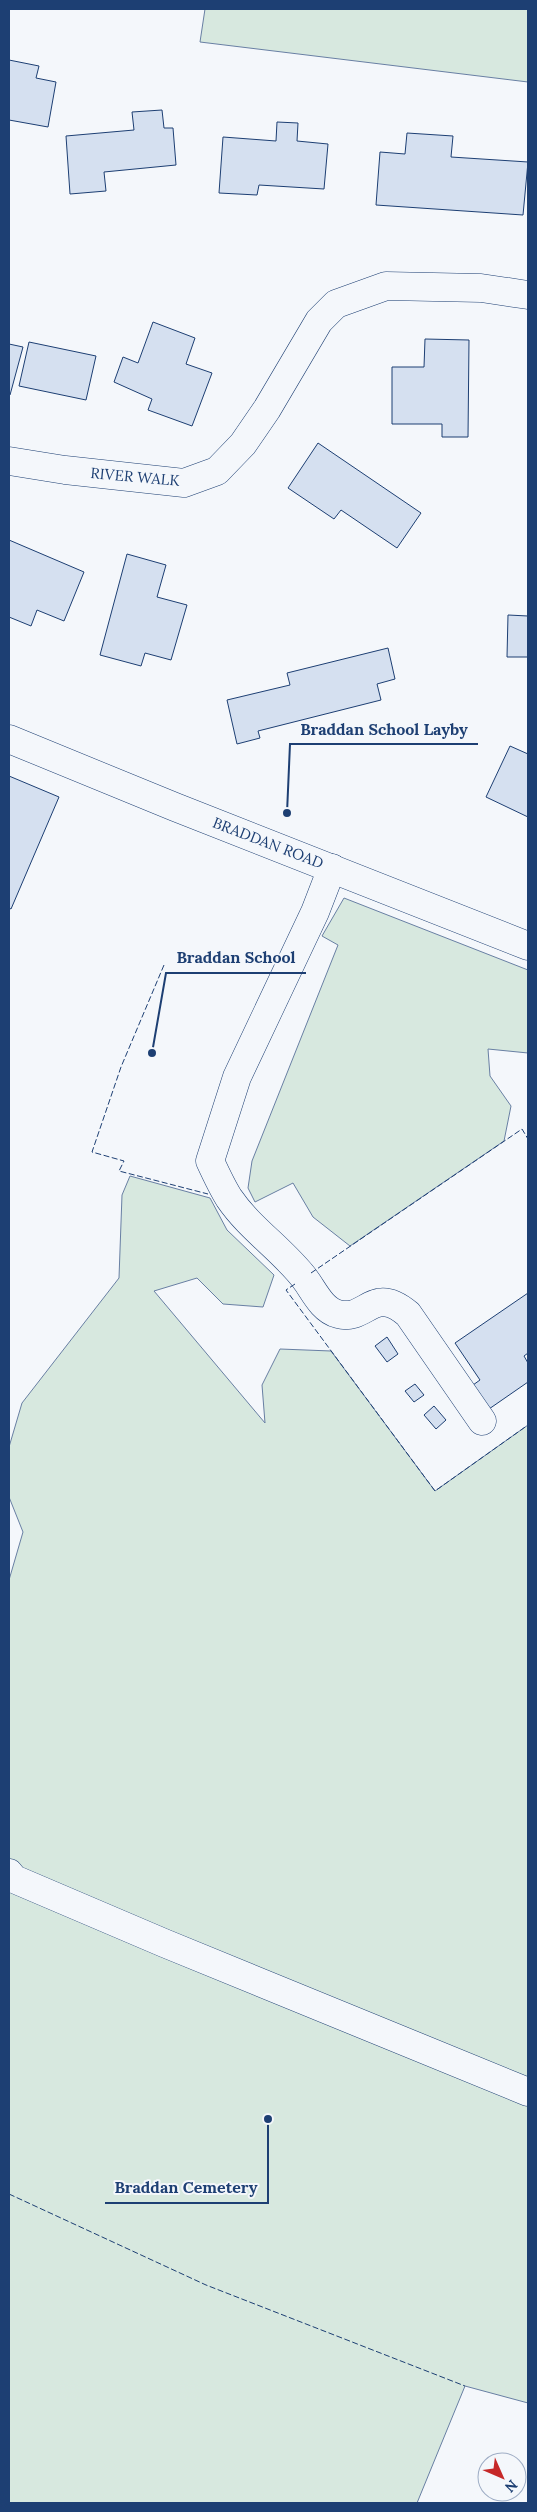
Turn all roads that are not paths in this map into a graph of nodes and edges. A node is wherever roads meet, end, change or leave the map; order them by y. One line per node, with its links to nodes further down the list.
1 (528, 295): 2 (main road, RIVER WALK)
2 (9, 460)
3 (9, 739): 4 (main road, BRADDAN ROAD)
4 (332, 868): 5 (main road, BRADDAN ROAD); 6 (main road)
5 (528, 946)
6 (482, 1421)
7 (9, 1873): 8 (main road)
8 (528, 2092)

